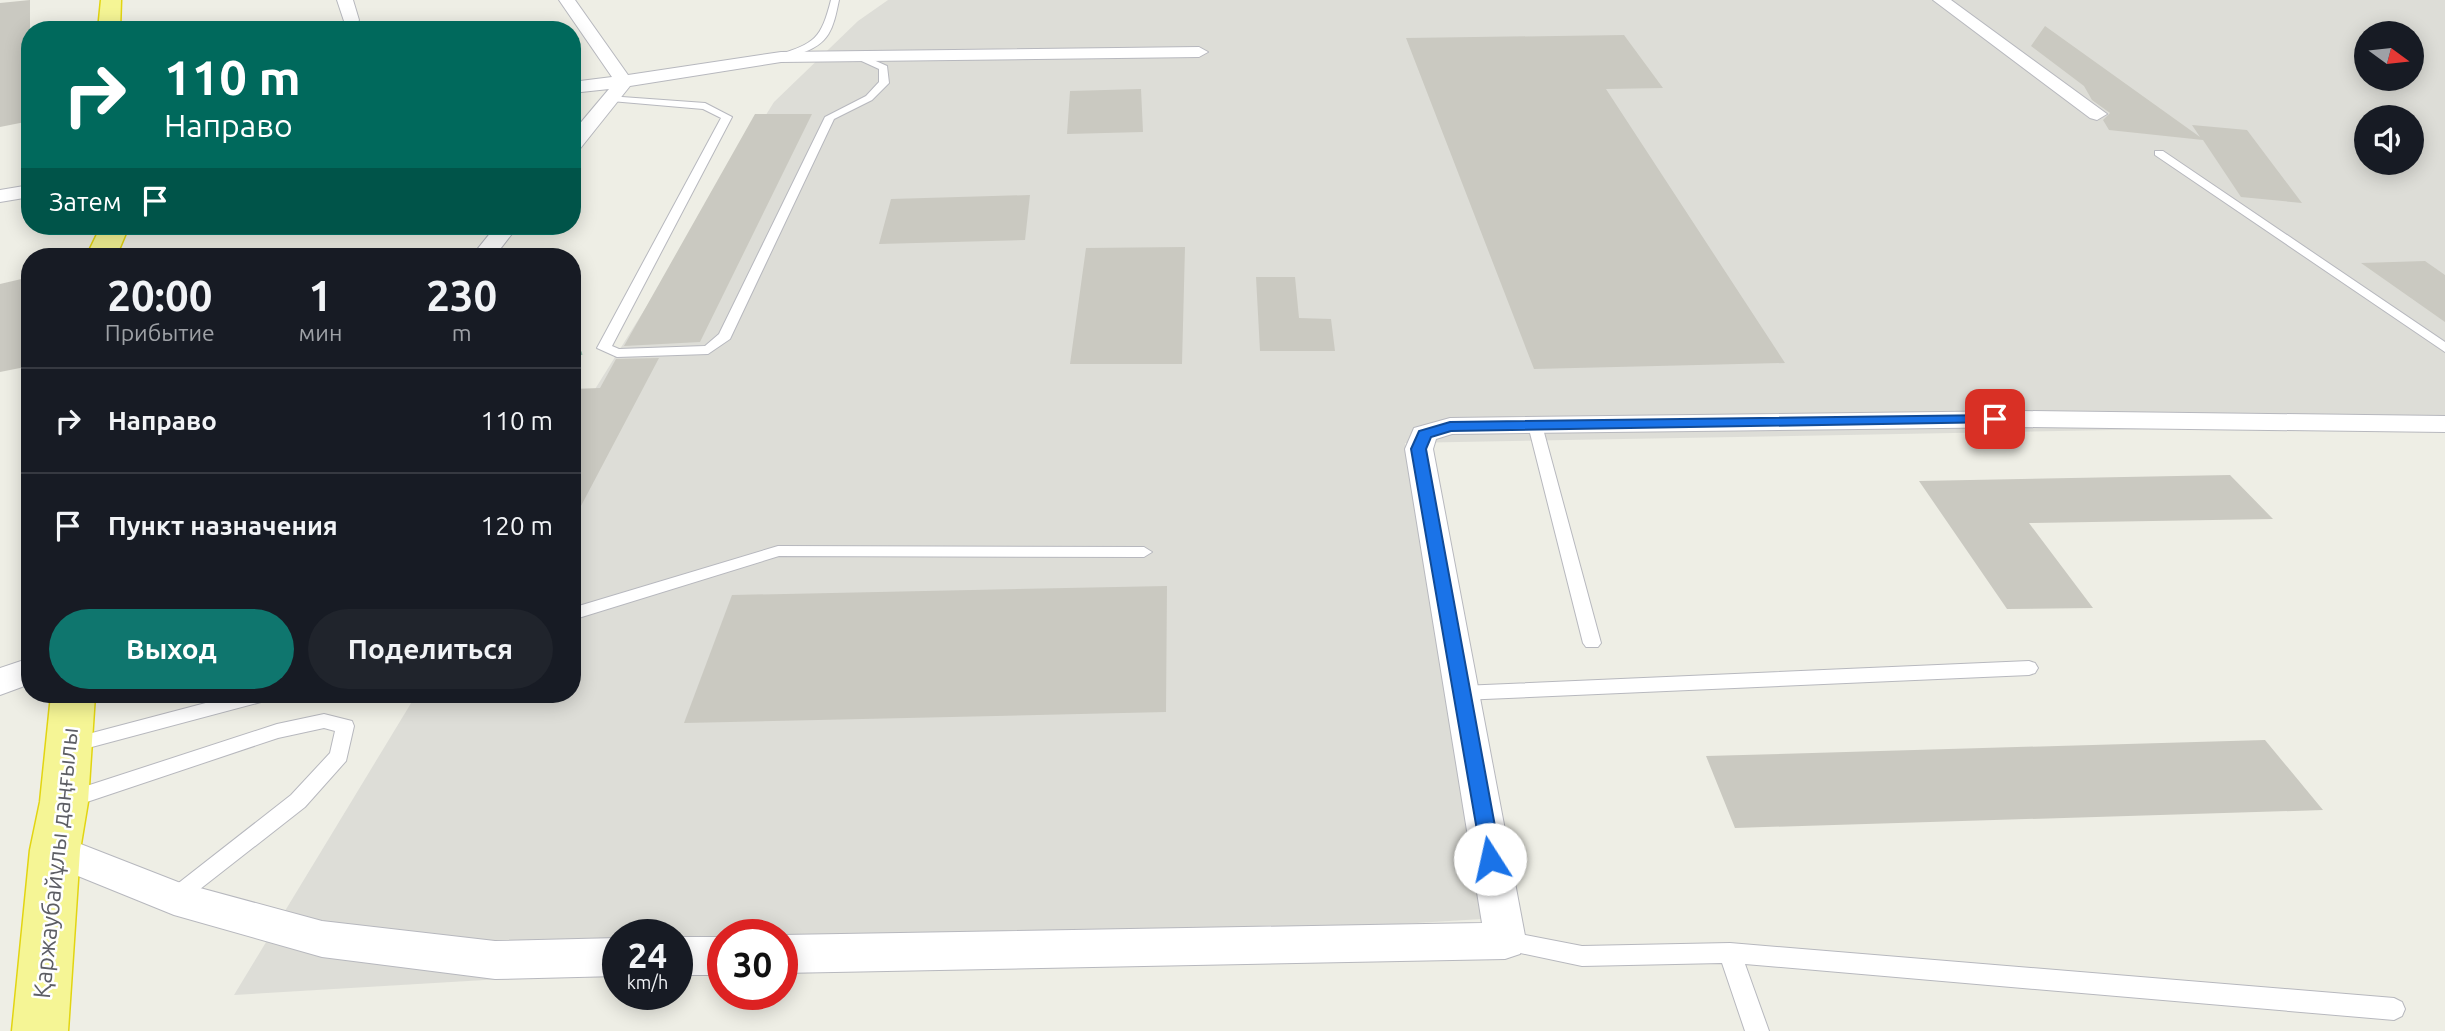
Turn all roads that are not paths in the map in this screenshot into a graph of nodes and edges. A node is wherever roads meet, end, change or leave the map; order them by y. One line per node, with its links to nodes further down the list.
1 (111, 0): 7 (highway)
2 (345, 0): 6 (street)
3 (567, 0): 11 (street)
4 (835, 0): 10 (lane)
5 (1941, 0): 14 (street)
6 (351, 20)
7 (110, 21)
8 (1199, 52): 9 (street)
9 (859, 56): 10 (street); 13 (lane)
10 (781, 57): 11 (street)
11 (624, 82): 12 (street); 13 (street)
12 (581, 87)
13 (611, 98): 15 (street)
14 (2097, 114)
15 (581, 135)
16 (2159, 153): 19 (lane)
17 (21, 192): 18 (street)
18 (0, 196)
19 (2445, 348)
20 (2445, 424): 21 (street)
21 (1535, 425): 24 (lane); 28 (street)
22 (1144, 552): 23 (lane)
23 (581, 611)
24 (1592, 643)
25 (2029, 668): 28 (lane)
26 (21, 674): 27 (street)
27 (0, 682)
28 (1461, 693): 35 (street)
29 (72, 703): 31 (highway, Қаржаубайұлы даңғылы)
30 (231, 703): 31 (lane)
31 (67, 747): 32 (highway, Қаржаубайұлы даңғылы)
32 (64, 802): 33 (highway, Қаржаубайұлы даңғылы); 34 (lane)
33 (55, 850): 34 (street); 40 (highway, Қаржаубайұлы даңғылы)
34 (174, 898): 38 (street)
35 (1505, 941): 36 (lane); 37 (street)
36 (1730, 953): 39 (lane); 41 (lane)
37 (798, 954)
38 (602, 957)
39 (2394, 1009)
40 (40, 1031)
41 (1758, 1031)

